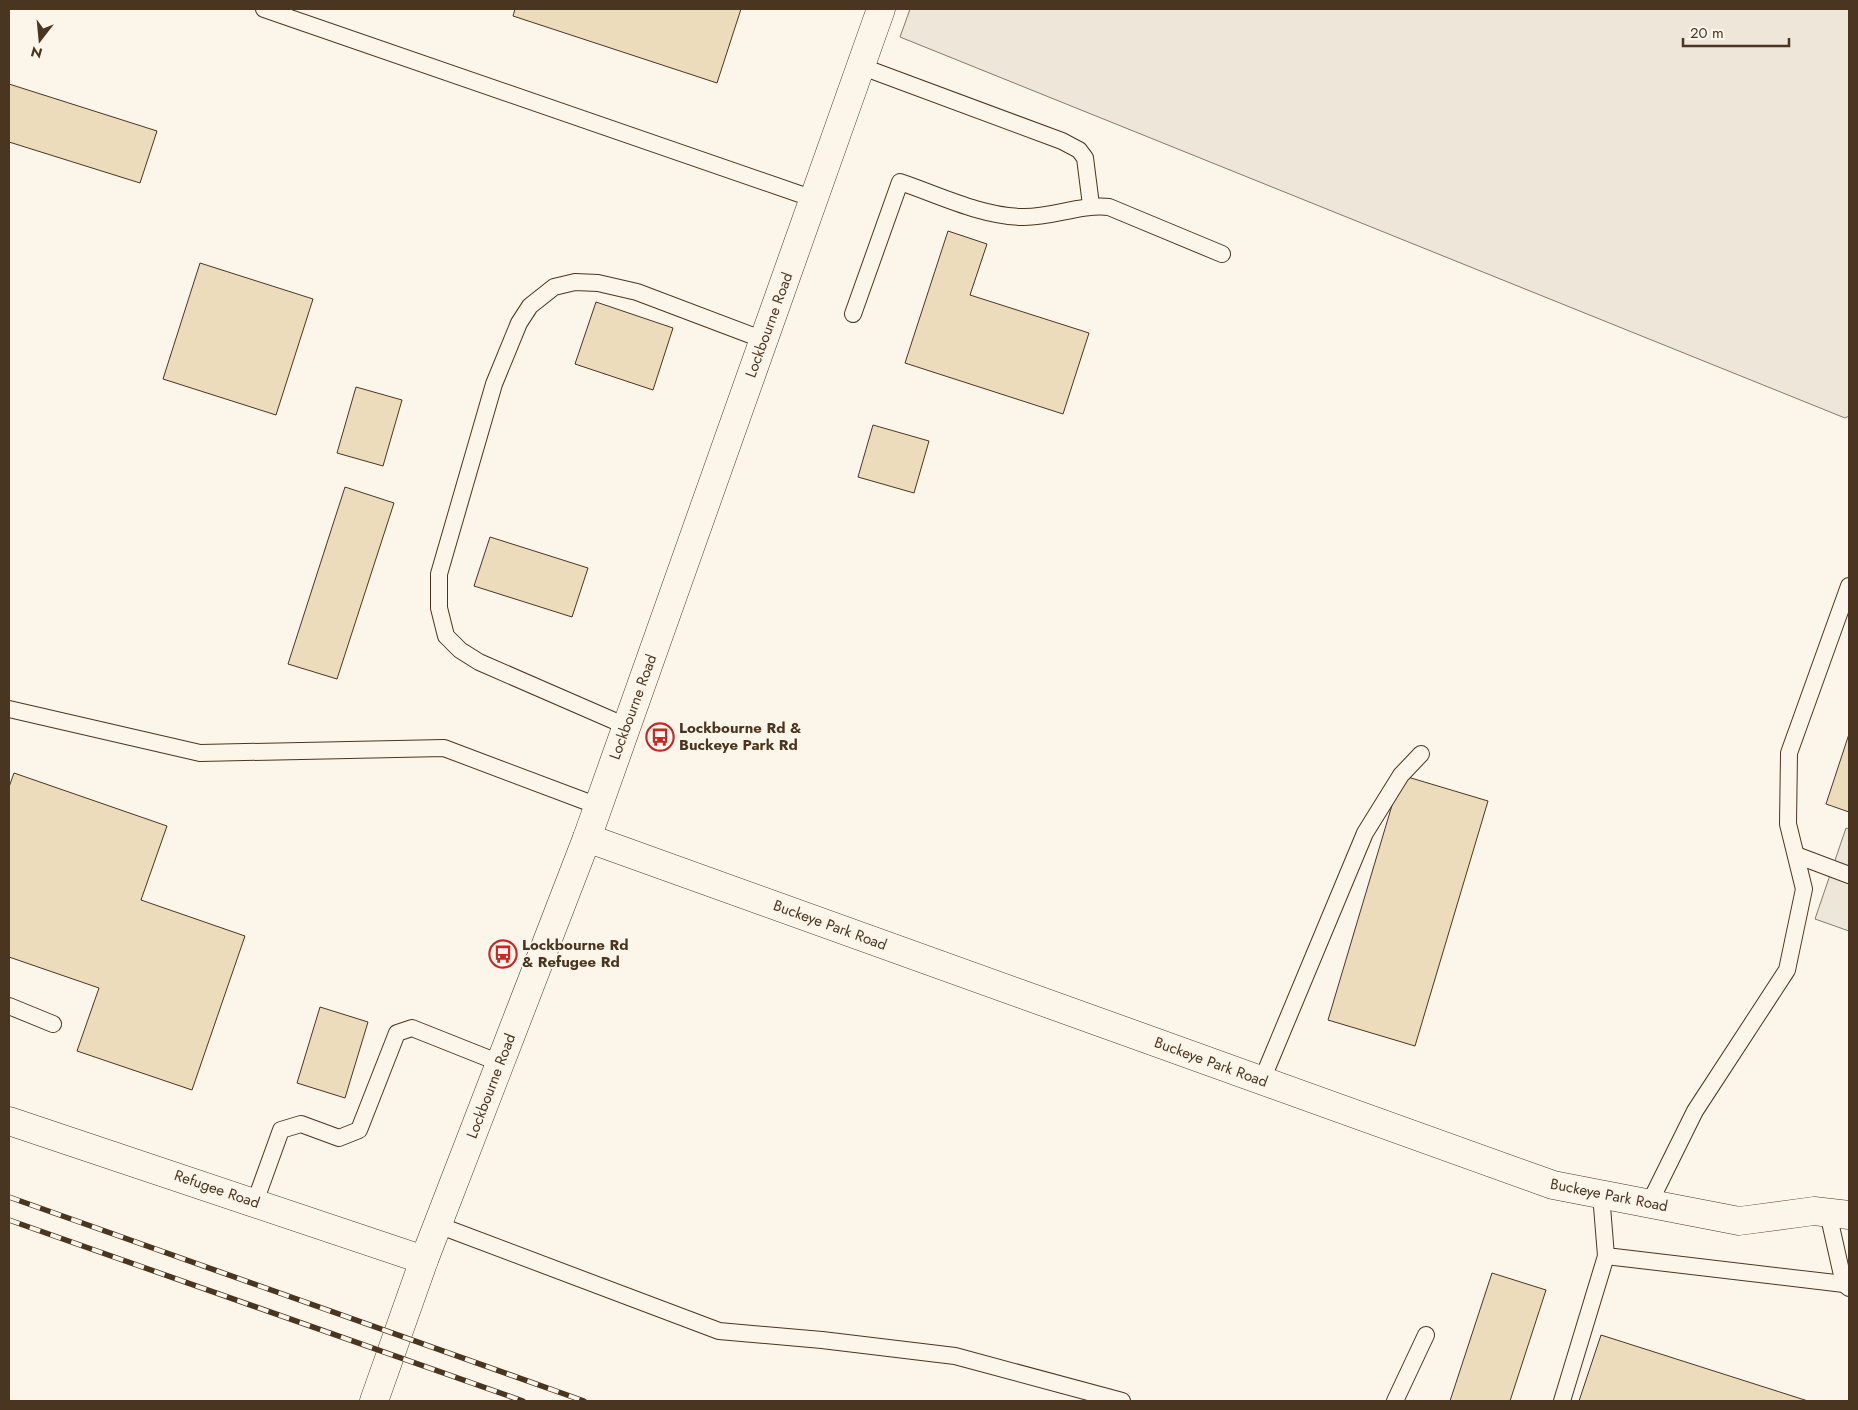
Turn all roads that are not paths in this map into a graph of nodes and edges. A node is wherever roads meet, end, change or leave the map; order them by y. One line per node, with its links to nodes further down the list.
1 (264, 9): 4 (lane)
2 (881, 9): 3 (main road, Lockbourne Road)
3 (860, 66): 4 (main road, Lockbourne Road); 5 (lane)
4 (814, 199): 8 (main road, Lockbourne Road)
5 (1092, 205): 6 (lane); 7 (lane)
6 (1222, 254)
7 (853, 314)
8 (764, 340): 11 (main road, Lockbourne Road); 11 (lane)
9 (1849, 586): 15 (lane)
10 (9, 709): 13 (lane)
11 (626, 726): 13 (main road, Lockbourne Road)
12 (1421, 754): 20 (lane)
13 (598, 806): 14 (main road, Lockbourne Road)
14 (587, 838): 19 (main road, Lockbourne Road); 20 (main road, Buckeye Park Road)
15 (1796, 855): 16 (lane); 24 (lane)
16 (1849, 874)
17 (9, 1006): 18 (lane)
18 (53, 1024)
19 (500, 1063): 23 (lane); 26 (main road, Lockbourne Road)
20 (1262, 1080): 22 (main road, Buckeye Park Road)
21 (9, 1121): 23 (main road, Refugee Road)
22 (1601, 1194): 24 (main road, Buckeye Park Road); 27 (lane)
23 (255, 1202): 28 (main road, Refugee Road)
24 (1650, 1202): 25 (main road, Buckeye Park Road)
25 (1839, 1214): 29 (lane)
26 (438, 1225): 28 (main road, Lockbourne Road); 32 (lane)
27 (1606, 1256): 29 (lane); 34 (lane)
28 (424, 1260): 31 (main road, Lockbourne Road)
29 (1846, 1286)
30 (1426, 1335): 33 (lane)
31 (374, 1401)
32 (1122, 1401)
33 (1396, 1401)
34 (1562, 1401)

